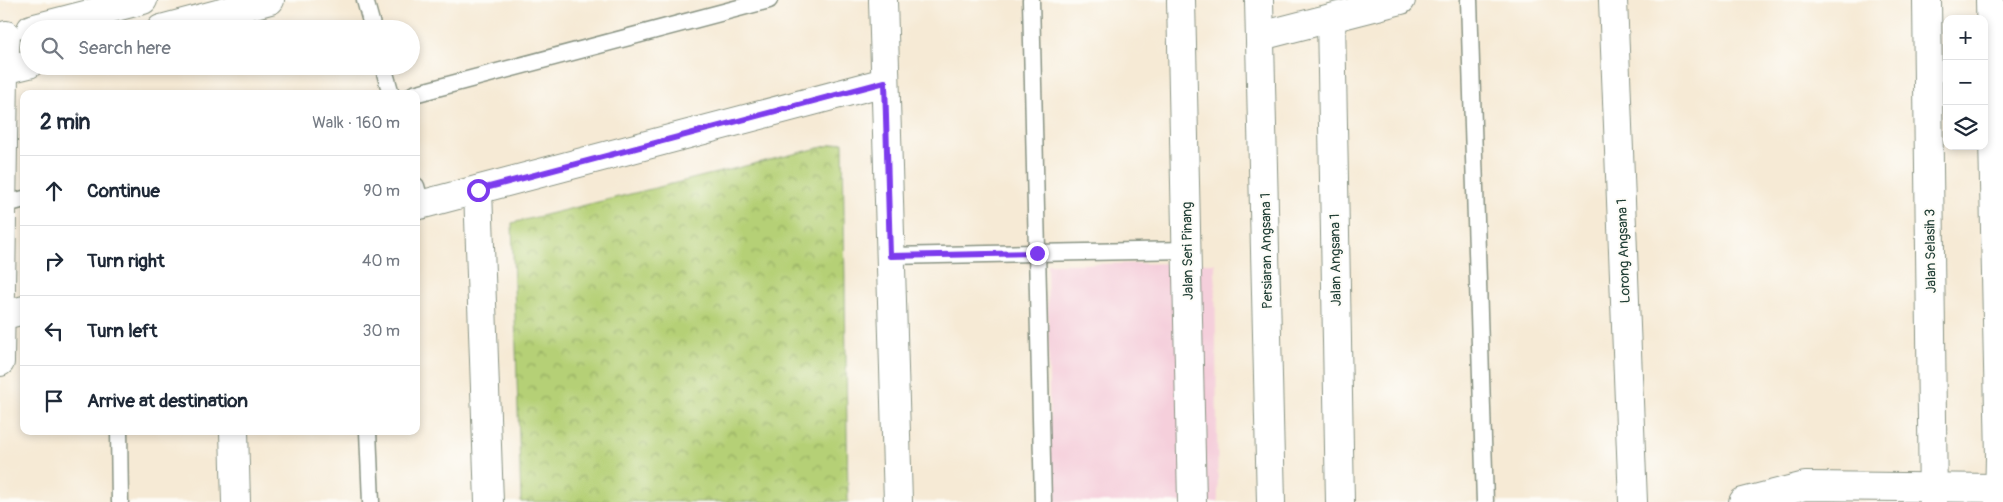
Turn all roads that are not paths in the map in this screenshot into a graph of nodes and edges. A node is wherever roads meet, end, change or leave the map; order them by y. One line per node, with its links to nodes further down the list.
1 (143, 0): 15 (street)
2 (270, 0): 16 (street)
3 (365, 0): 17 (lane)
4 (769, 0): 24 (lane)
5 (883, 0): 22 (street)
6 (1031, 0): 29 (lane)
7 (1181, 0): 28 (street, Jalan Seri Pinang)
8 (1259, 0): 19 (street, Persiaran Angsana 1)
9 (1401, 0): 14 (street)
10 (1469, 0): 47 (lane)
11 (1613, 0): 48 (street, Lorong Angsana 1)
12 (1927, 0): 36 (street, Jalan Selasih 3)
13 (1990, 0): 37 (street)
14 (1330, 18): 19 (street); 46 (street, Jalan Angsana 1)
15 (64, 20)
16 (195, 20)
17 (371, 20)
18 (16, 32): 20 (street)
19 (1261, 36): 45 (street, Persiaran Angsana 1)
20 (11, 68): 27 (street)
21 (386, 75): 23 (lane)
22 (885, 82): 25 (street); 30 (street)
23 (390, 90)
24 (420, 92)
25 (478, 190): 26 (street); 41 (street)
26 (420, 199)
27 (13, 202): 31 (street)
28 (1187, 250): 29 (lane); 44 (street, Jalan Seri Pinang)
29 (1037, 253): 30 (lane); 43 (lane)
30 (890, 256): 42 (street)
31 (12, 313): 32 (street)
32 (0, 362)
33 (119, 435): 38 (lane)
34 (234, 435): 39 (street)
35 (368, 435): 40 (lane)
36 (1933, 494): 37 (street); 49 (street)
37 (2000, 495)
38 (120, 502)
39 (236, 502)
40 (371, 502)
41 (490, 502)
42 (898, 502)
43 (1043, 502)
44 (1192, 502)
45 (1271, 502)
46 (1340, 502)
47 (1485, 502)
48 (1633, 502)
49 (1743, 502)

